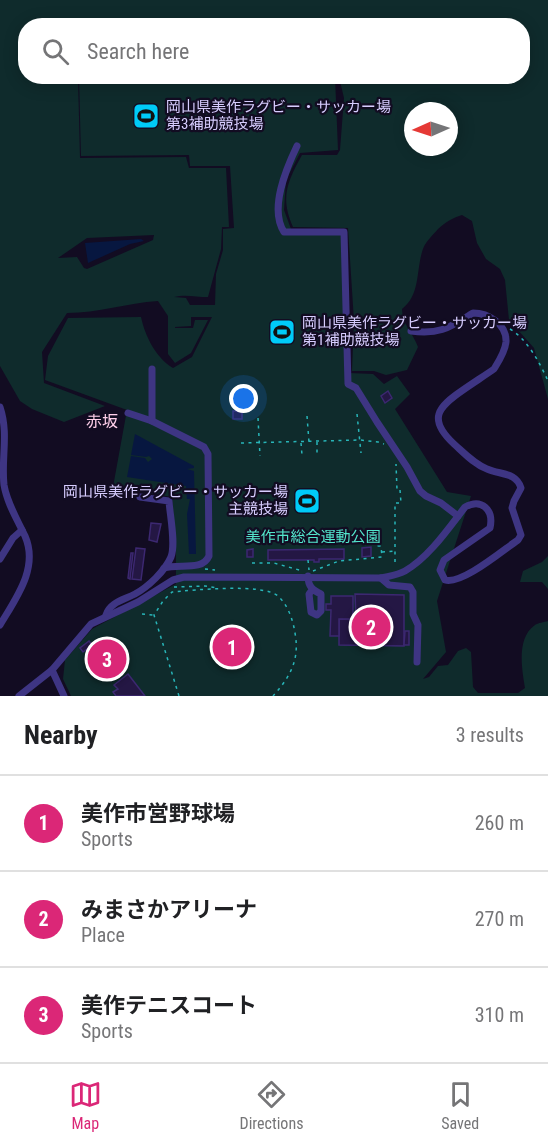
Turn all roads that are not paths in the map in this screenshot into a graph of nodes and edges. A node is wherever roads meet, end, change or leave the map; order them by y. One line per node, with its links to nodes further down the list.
1 (297, 146): 8 (street)
2 (411, 331): 8 (street)
3 (152, 369): 6 (street)
4 (0, 407): 9 (street)
5 (128, 413): 6 (street)
6 (152, 422): 11 (street)
7 (140, 497): 11 (street)
8 (458, 516): 13 (street)
9 (22, 530): 10 (street); 16 (street)
10 (0, 559)
11 (164, 568): 15 (street)
12 (308, 574): 13 (street); 14 (street); 15 (street)
13 (381, 578): 17 (street)
14 (312, 590)
15 (106, 615): 18 (street)
16 (0, 625)
17 (417, 662)
18 (52, 670): 19 (street); 20 (street)
19 (20, 696)
20 (64, 696)

